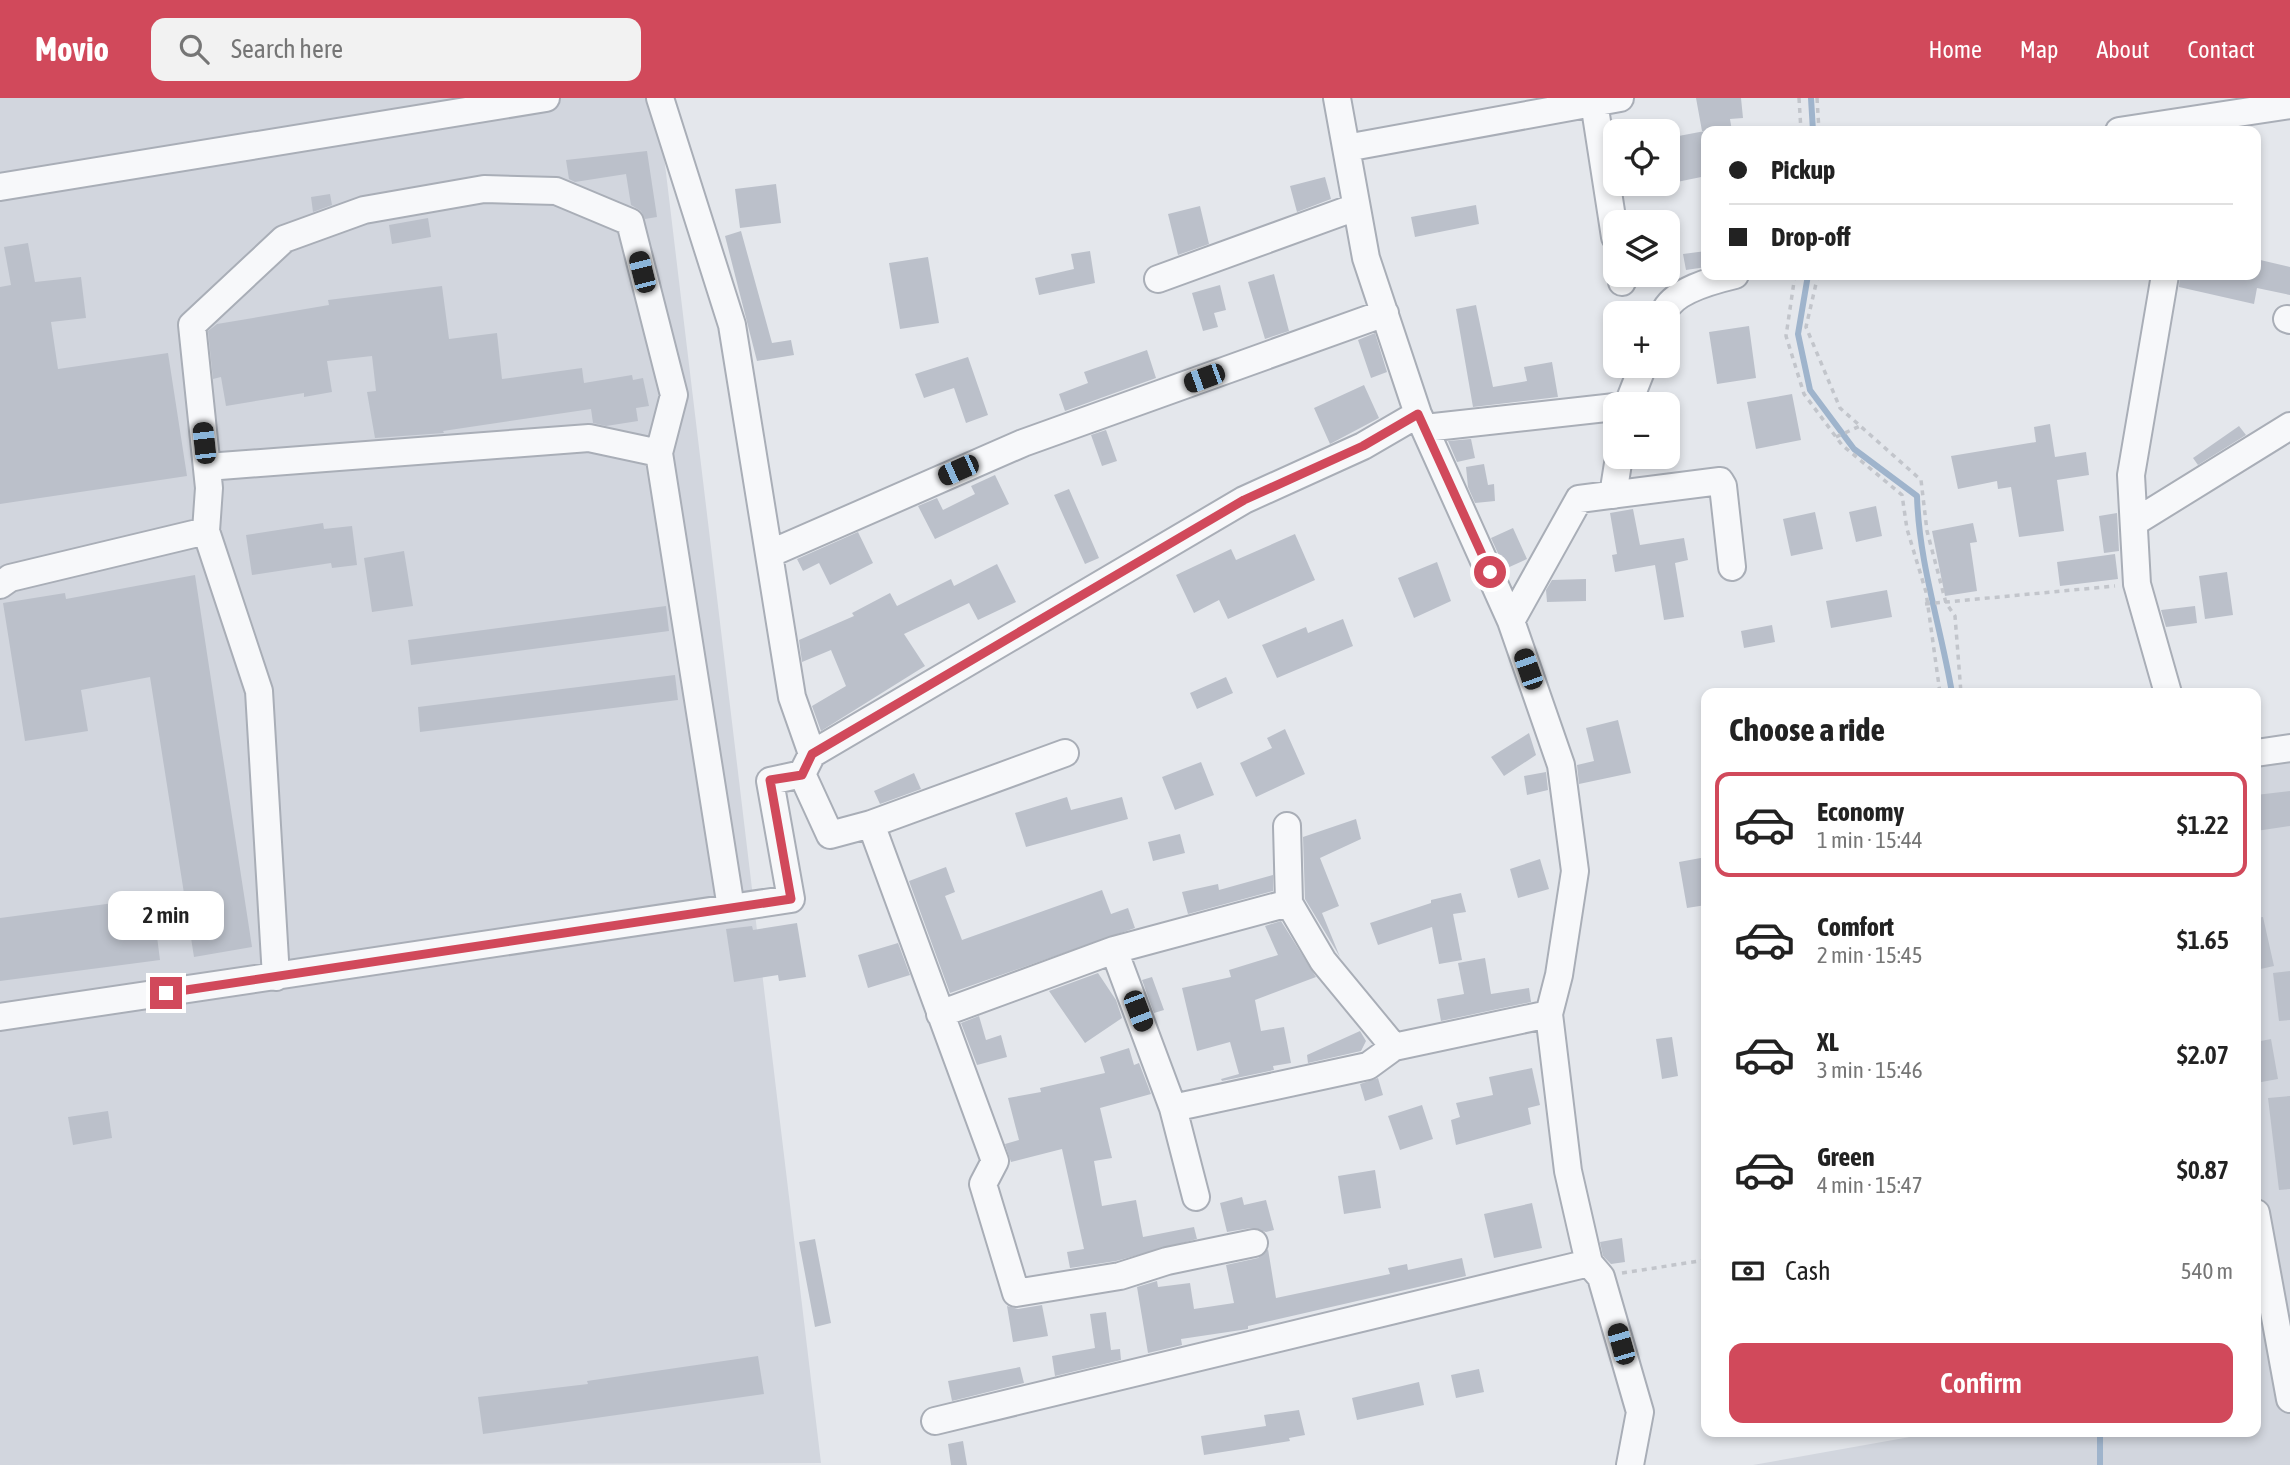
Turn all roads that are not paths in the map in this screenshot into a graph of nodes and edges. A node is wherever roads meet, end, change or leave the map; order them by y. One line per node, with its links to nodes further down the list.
1 (546, 98): 9 (street)
2 (660, 98): 26 (street)
3 (1337, 98): 8 (street)
4 (1607, 100): 8 (street); 11 (street)
5 (2290, 105): 6 (street)
6 (2169, 117): 7 (street)
7 (2137, 126)
8 (1346, 148): 10 (street)
9 (0, 187)
10 (1356, 207): 12 (street); 16 (street)
11 (1613, 210)
12 (1158, 279)
13 (1721, 280): 15 (street)
14 (2164, 280): 24 (street)
15 (1673, 301)
16 (1385, 313): 18 (street); 26 (street)
17 (1603, 408): 18 (street)
18 (1421, 421): 29 (street); 34 (street)
19 (2290, 426): 24 (street)
20 (659, 453): 21 (street); 21 (street); 38 (street)
21 (207, 467): 25 (street)
22 (1617, 469): 23 (street)
23 (1613, 495): 27 (street); 29 (street)
24 (2135, 522): 30 (street)
25 (206, 531): 28 (street); 40 (street)
26 (769, 554): 34 (street)
27 (1732, 567)
28 (0, 585)
29 (1511, 621): 42 (street)
30 (2167, 688)
31 (2290, 748): 33 (street)
32 (1065, 752): 35 (street)
33 (2261, 752)
34 (807, 764): 35 (street); 38 (street)
35 (871, 824): 41 (street)
36 (1287, 826): 37 (street)
37 (1289, 903): 39 (street); 44 (street)
38 (731, 908): 40 (street)
39 (1114, 950): 41 (street); 45 (street)
40 (276, 977): 43 (street)
41 (940, 1014): 48 (street)
42 (1549, 1014): 44 (street); 49 (street)
43 (0, 1017)
44 (1394, 1047): 45 (street)
45 (1172, 1108): 46 (street)
46 (1196, 1197)
47 (2261, 1240): 50 (street)
48 (1254, 1243)
49 (1595, 1270): 51 (street); 52 (street)
50 (2290, 1399)
51 (935, 1421)
52 (1630, 1465)

